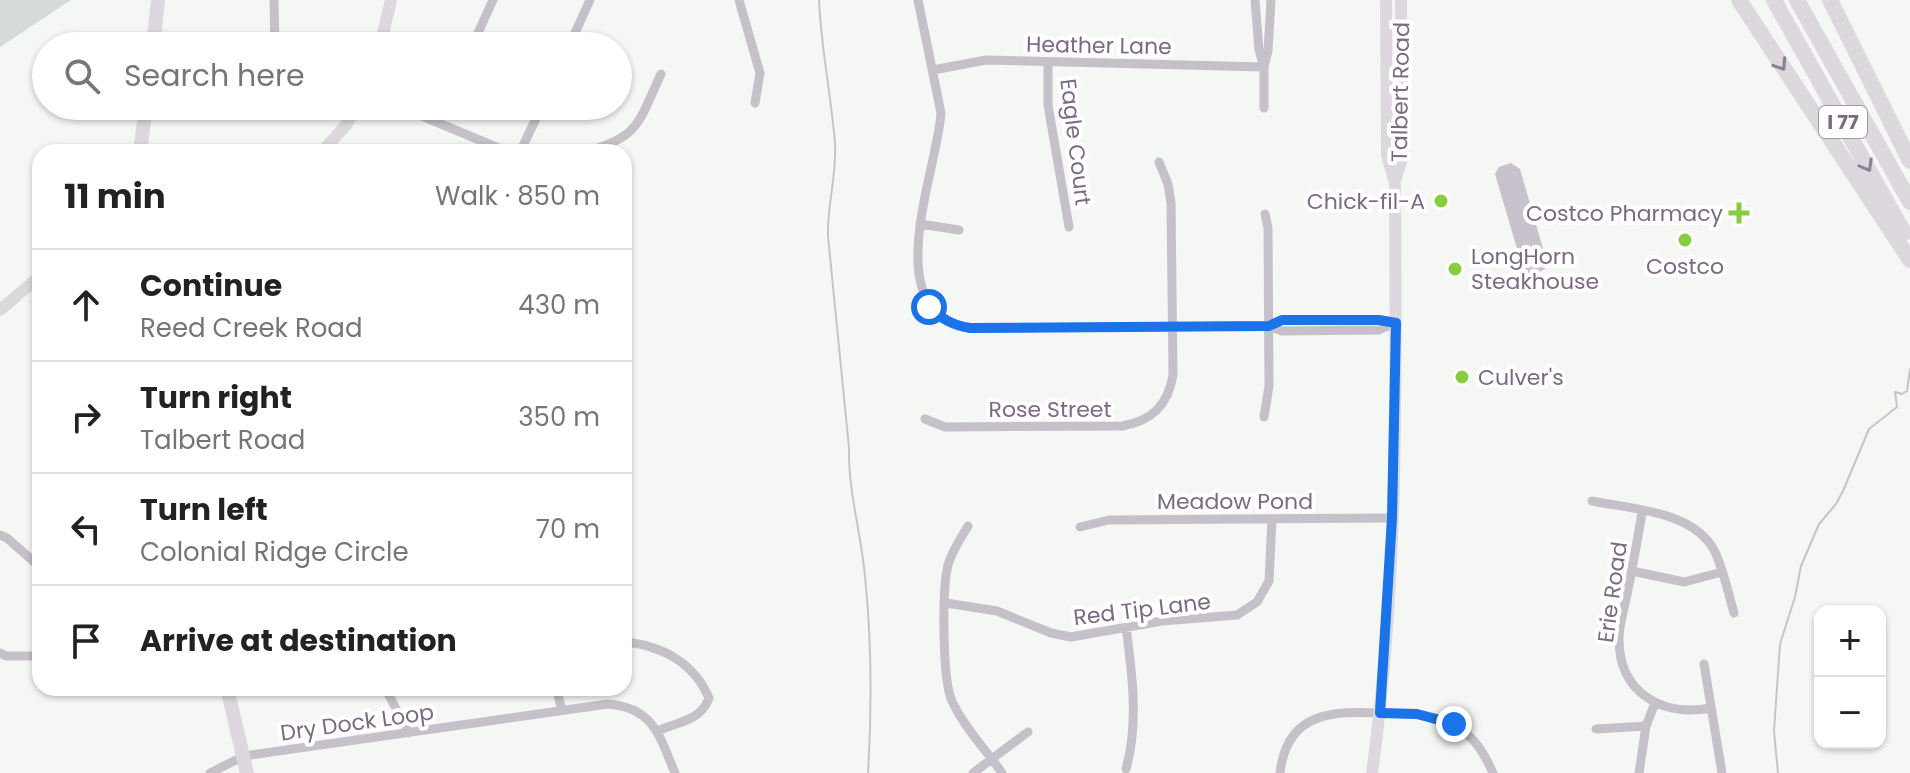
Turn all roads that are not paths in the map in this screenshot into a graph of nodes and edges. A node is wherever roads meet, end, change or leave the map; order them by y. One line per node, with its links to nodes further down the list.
1 (158, 0): 17 (main road)
2 (274, 0): 18 (street)
3 (391, 0): 19 (street)
4 (493, 0): 20 (street)
5 (590, 0): 21 (street)
6 (739, 0): 26 (street)
7 (918, 0): 24 (street)
8 (1255, 0): 23 (street)
9 (1271, 0): 23 (street)
10 (1386, 0): 16 (street, Talbert Road)
11 (1401, 0): 28 (street, Talbert Road)
12 (1739, 0): 48 (highway, one-way to 48)
13 (1774, 0): 47 (highway, I 77, one-way to 47)
14 (1797, 0): 42 (highway, I 77)
15 (1830, 0): 39 (highway)
16 (1386, 29): 28 (street); 41 (street, Talbert Road)
17 (155, 32)
18 (275, 32)
19 (383, 32)
20 (478, 32)
21 (575, 32)
22 (1048, 62): 23 (street, Heather Lane); 24 (street, Heather Lane); 45 (street, Eagle Court)
23 (1264, 67): 27 (street)
24 (933, 70): 44 (street)
25 (661, 74): 38 (street)
26 (755, 103)
27 (1264, 108)
28 (1402, 116): 41 (street, Talbert Road)
29 (144, 120): 34 (main road)
30 (349, 120): 35 (street)
31 (431, 120): 33 (street)
32 (535, 120): 37 (street)
33 (436, 122): 36 (street)
34 (141, 144)
35 (329, 144)
36 (489, 144)
37 (524, 144)
38 (609, 144)
39 (1910, 161)
40 (1159, 162): 52 (street, Rose Street)
41 (1395, 184): 51 (street, Talbert Road)
42 (1910, 202)
43 (1265, 214): 53 (street)
44 (920, 224): 46 (street); 52 (street)
45 (1069, 227)
46 (959, 230)
47 (1910, 245)
48 (1910, 260)
49 (32, 283): 50 (street)
50 (0, 310)
51 (1396, 323): 53 (street); 58 (street, Talbert Road)
52 (1172, 326): 53 (street); 55 (street, Rose Street)
53 (1269, 326): 54 (street)
54 (1264, 417)
55 (925, 419)
56 (1592, 501): 57 (street)
57 (1642, 512): 64 (street, Erie Road); 65 (street)
58 (1392, 518): 59 (street, Meadow Pond); 79 (street, Talbert Road)
59 (1272, 519): 61 (street, Meadow Pond); 68 (street, Red Tip Lane)
60 (968, 526): 66 (street)
61 (1080, 527)
62 (0, 535): 63 (street)
63 (32, 560)
64 (1632, 571): 65 (street); 76 (street, Erie Road)
65 (1722, 572): 67 (street)
66 (946, 603): 68 (street, Red Tip Lane); 86 (street)
67 (1734, 613)
68 (1126, 627): 87 (street)
69 (632, 643): 82 (street)
70 (0, 653): 71 (street)
71 (32, 656)
72 (1704, 664): 77 (street)
73 (229, 696): 85 (main road)
74 (389, 696): 84 (street)
75 (558, 696): 78 (street)
76 (1655, 703): 77 (street); 80 (street)
77 (1711, 708): 97 (street)
78 (562, 710): 82 (street, Dry Dock Loop); 84 (street, Dry Dock Loop)
79 (1380, 713): 93 (street); 94 (street, Talbert Road); 95 (street)
80 (1646, 726): 81 (street); 96 (street)
81 (1596, 729)
82 (657, 731): 90 (street, Dry Dock Loop)
83 (1028, 732): 86 (street)
84 (409, 733): 85 (street, Dry Dock Loop)
85 (244, 756): 88 (street, Dry Dock Loop); 89 (main road)
86 (992, 759): 91 (street); 92 (street)
87 (1126, 769)
88 (210, 773)
89 (247, 773)
90 (675, 773)
91 (973, 773)
92 (1002, 773)
93 (1280, 773)
94 (1372, 773)
95 (1493, 773)
96 (1639, 773)
97 (1722, 773)

